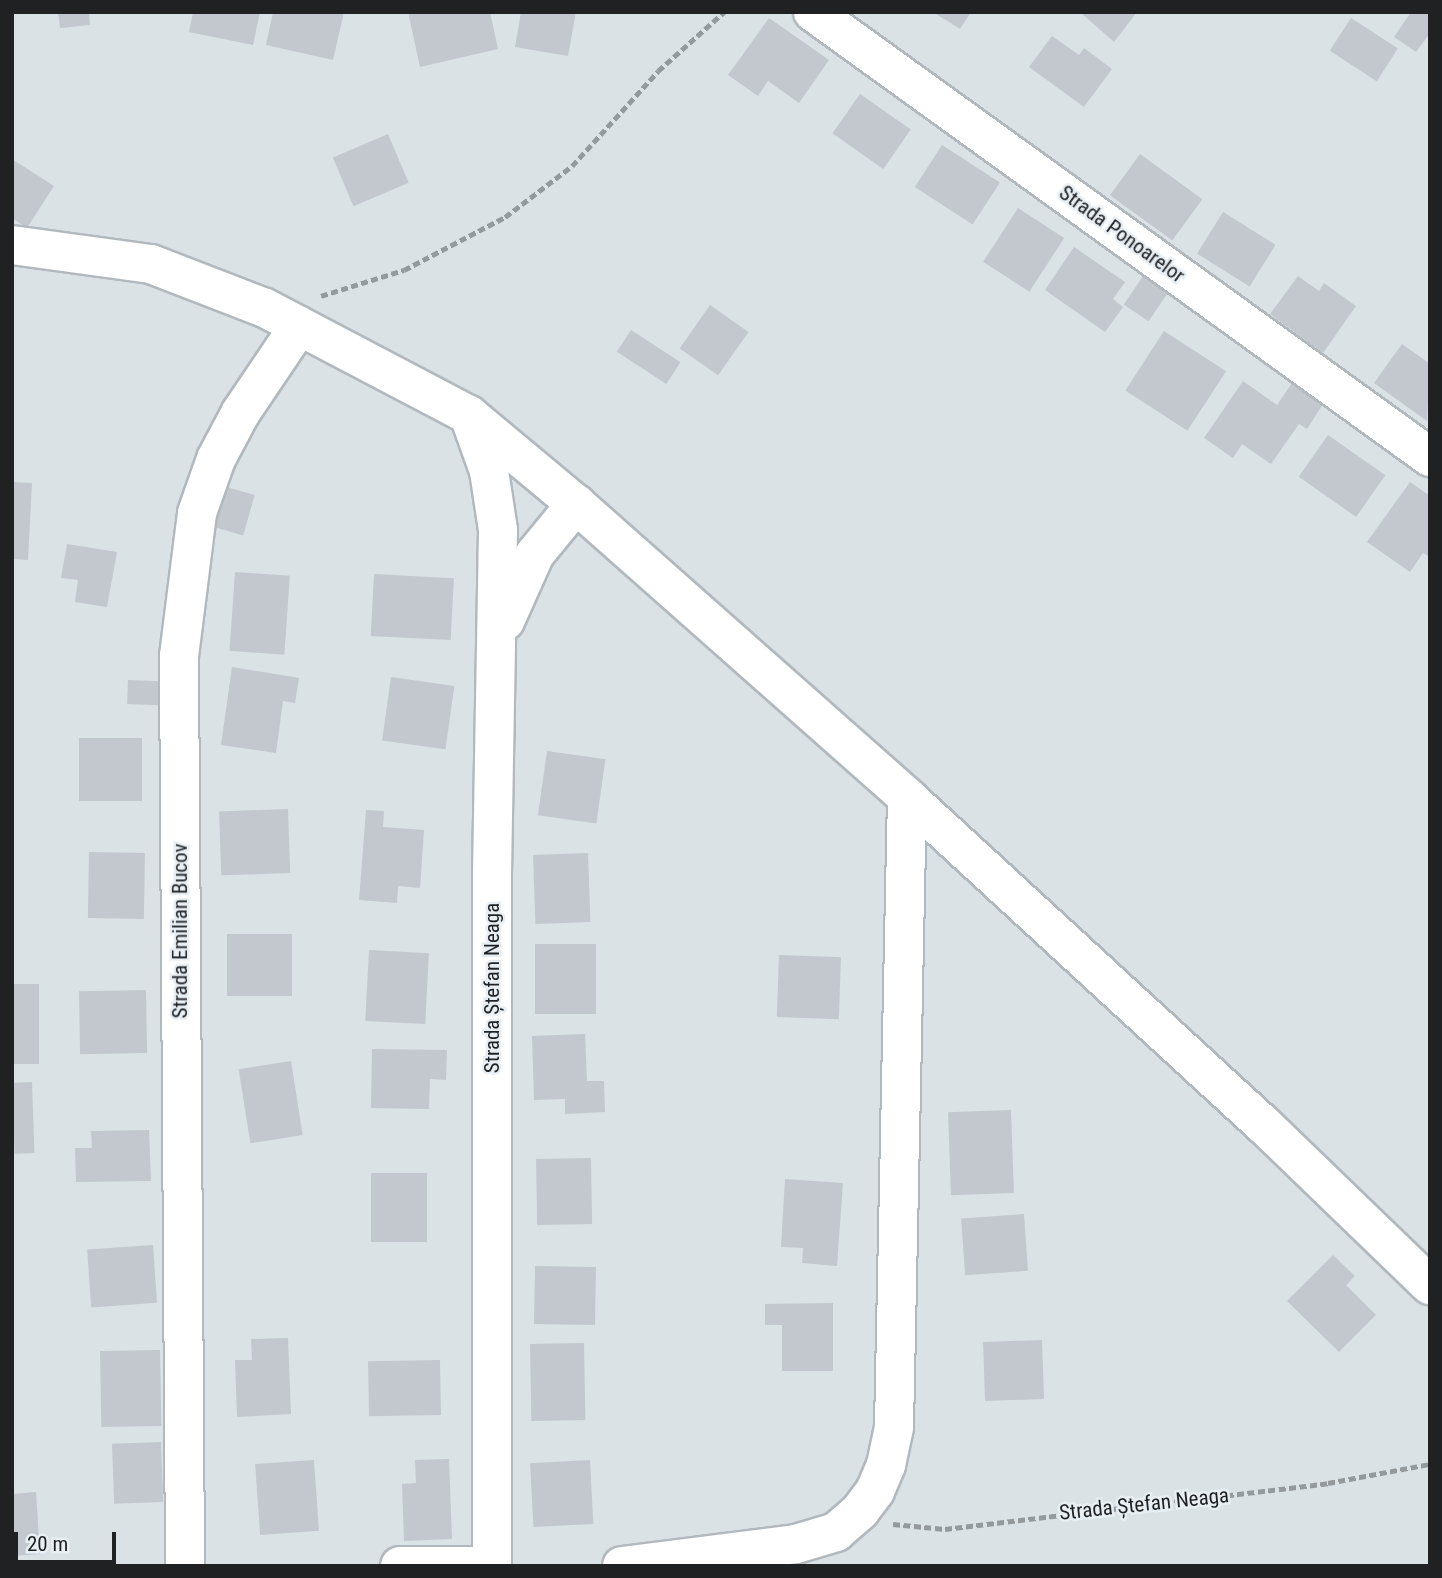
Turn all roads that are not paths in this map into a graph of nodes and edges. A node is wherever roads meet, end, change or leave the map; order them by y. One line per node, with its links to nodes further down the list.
1 (813, 12): 5 (street, Strada Ponoarelor)
2 (12, 245): 3 (street)
3 (299, 326): 4 (street); 10 (street, Strada Emilian Bucov)
4 (469, 415): 6 (street); 7 (street, Strada Ștefan Neaga)
5 (1430, 457)
6 (576, 504): 7 (street); 8 (street)
7 (495, 657): 13 (street, Strada Ștefan Neaga)
8 (907, 797): 9 (street); 14 (street)
9 (1430, 1285)
10 (185, 1566)
11 (400, 1566): 12 (street)
12 (471, 1566)
13 (492, 1566)
14 (622, 1566)

